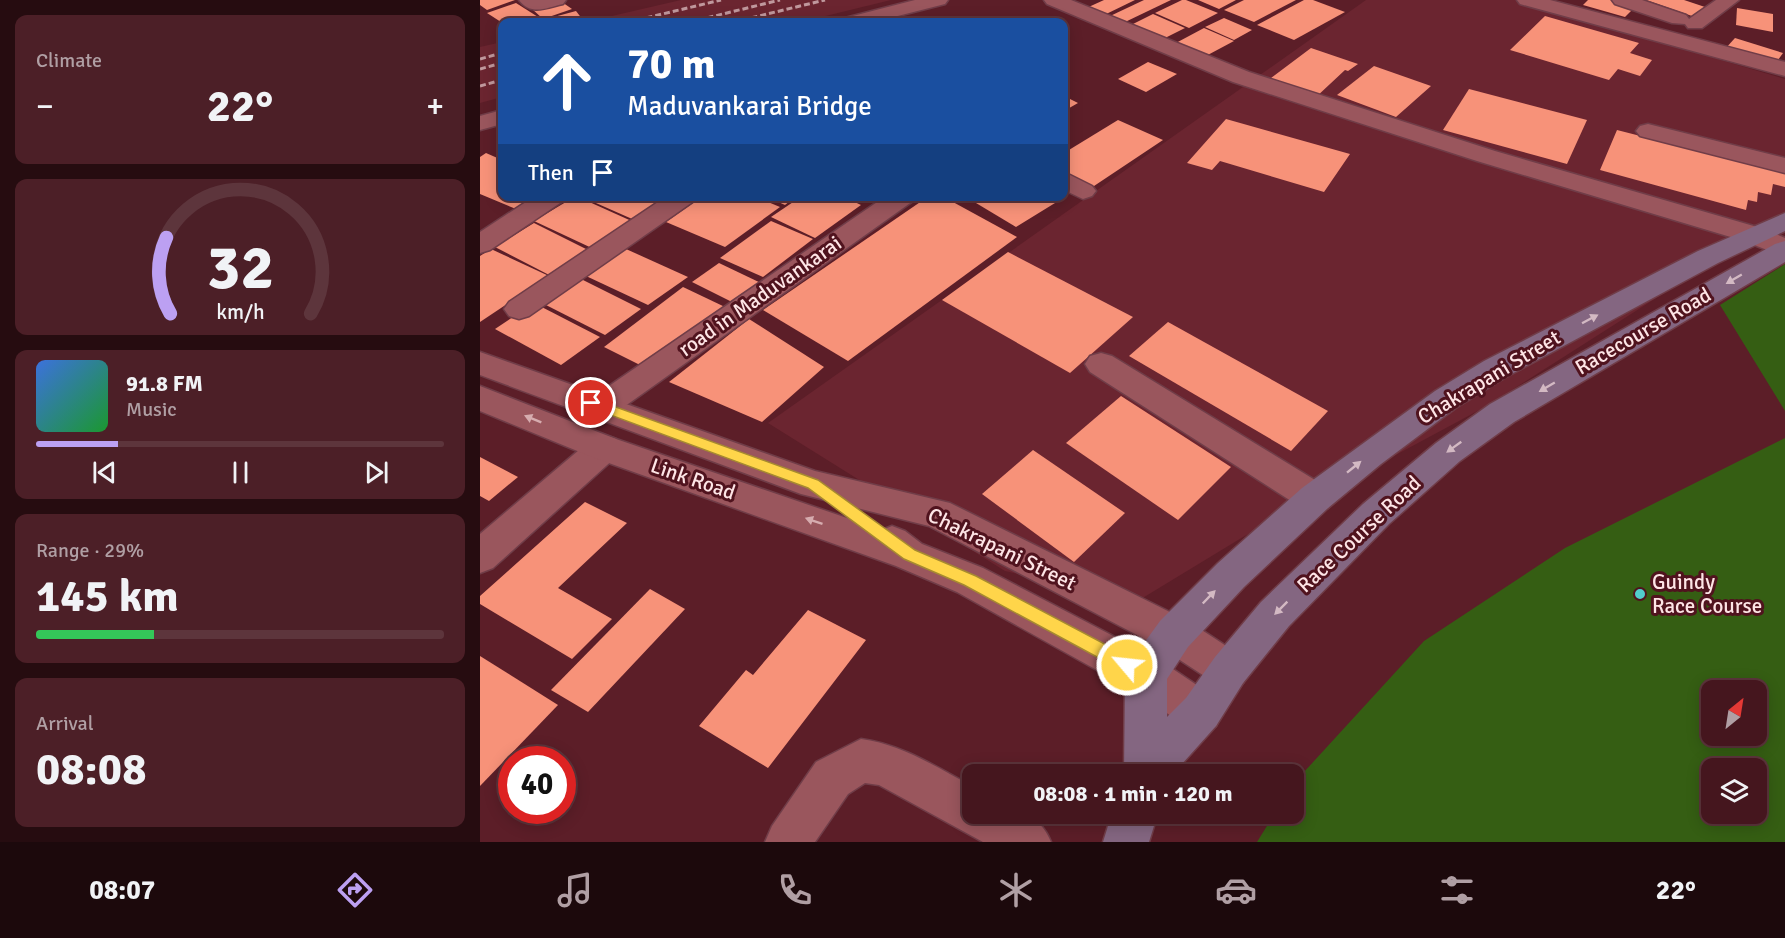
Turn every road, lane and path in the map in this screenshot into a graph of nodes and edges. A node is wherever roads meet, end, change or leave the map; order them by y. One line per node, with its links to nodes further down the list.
1 (529, 0): 2 (street)
2 (556, 0)
3 (938, 0): 8 (street)
4 (1054, 0): 20 (street)
5 (1527, 0): 11 (street)
6 (1622, 0): 9 (street)
7 (1719, 2): 9 (street)
8 (868, 18)
9 (1695, 24): 10 (street)
10 (1718, 30)
11 (1785, 69)
12 (498, 118): 13 (street)
13 (480, 123)
14 (1648, 131): 15 (street)
15 (1785, 166)
16 (546, 201): 21 (street)
17 (678, 201): 23 (street)
18 (897, 201): 27 (street, road in Maduvankarai)
19 (1785, 221): 20 (main road)
20 (1754, 235): 22 (street); 32 (main road, Chakrapani Street, one-way to 20)
21 (480, 244)
22 (1785, 249): 29 (main road, Racecourse Road, one-way to 29)
23 (519, 309)
24 (480, 346): 27 (street)
25 (480, 363): 31 (street)
26 (1101, 363): 32 (street)
27 (617, 396): 33 (street)
28 (480, 398): 30 (street, Link Road, one-way to 28)
29 (1502, 413): 37 (main road, Race Course Road, one-way to 37)
30 (604, 448): 34 (street, Link Road, one-way to 30); 35 (street)
31 (813, 484): 33 (street, Chakrapani Street); 34 (street, Chakrapani Street)
32 (1315, 498): 36 (main road, Chakrapani Street, one-way to 32)
33 (937, 513): 36 (street, Chakrapani Street)
34 (909, 555): 38 (street, Chakrapani Street)
35 (480, 557)
36 (1174, 634): 37 (street, Chakrapani Street); 38 (main road, Chakrapani Street)
37 (1229, 670): 39 (main road, Race Course Road)
38 (1146, 675): 39 (street, Chakrapani Street); 40 (main road)
39 (1201, 712): 41 (main road, Race Course Road)
40 (1147, 764)
41 (1154, 764)
42 (962, 805): 45 (street)
43 (996, 824): 46 (street)
44 (1132, 824): 47 (main road)
45 (788, 842)
46 (1028, 842)
47 (1126, 842)

